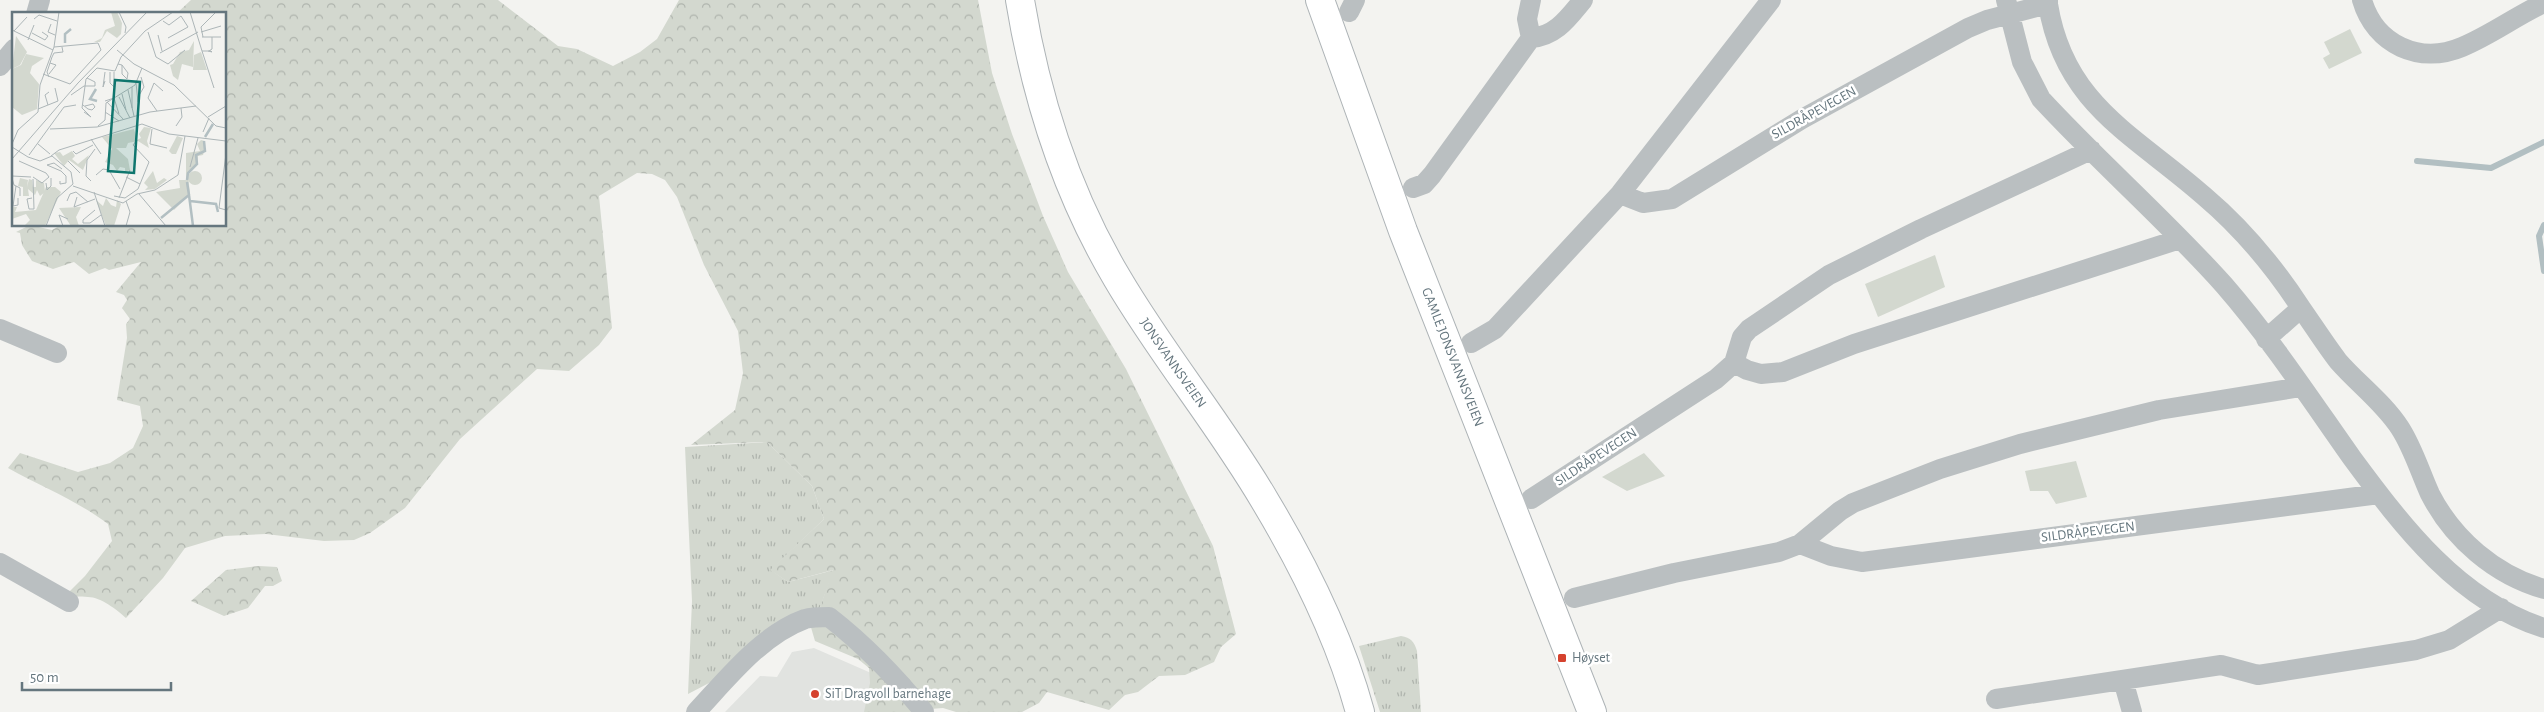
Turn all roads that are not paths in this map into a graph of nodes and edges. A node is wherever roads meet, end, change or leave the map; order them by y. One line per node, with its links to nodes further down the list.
1 (1020, 0): 37 (main road, JONSVANNSVEIEN)
2 (1320, 0): 38 (main road, GAMLE JONSVANNSVEIEN)
3 (1531, 0): 10 (street)
4 (1583, 0): 10 (street)
5 (1771, 0): 15 (street)
6 (2362, 0): 8 (street)
7 (2048, 2): 9 (street, SILDRÅPEVEGEN); 17 (street, SILDRÅPEVEGEN)
8 (2544, 3)
9 (2008, 7): 13 (street); 15 (street, SILDRÅPEVEGEN)
10 (1531, 38): 14 (street)
11 (12, 51): 12 (street)
12 (0, 66)
13 (2091, 150): 16 (street); 22 (street)
14 (1412, 188)
15 (1620, 194): 20 (street)
16 (2180, 240): 19 (street); 22 (street)
17 (2301, 308): 19 (street); 28 (street, SILDRÅPEVEGEN)
18 (0, 329): 21 (street)
19 (2266, 339): 23 (street)
20 (1471, 343)
21 (57, 353)
22 (1734, 363): 25 (street, SILDRÅPEVEGEN)
23 (2301, 387): 24 (street); 26 (street)
24 (2378, 494): 26 (street, SILDRÅPEVEGEN); 31 (street)
25 (1531, 499)
26 (1800, 544): 29 (street)
27 (0, 563): 30 (street)
28 (2544, 589)
29 (1574, 598)
30 (69, 602)
31 (2501, 608): 32 (street); 33 (street)
32 (2544, 628)
33 (2124, 680): 34 (street); 39 (street)
34 (1996, 699)
35 (696, 712): 36 (street)
36 (924, 712)
37 (1360, 712)
38 (1592, 712)
39 (2132, 712)

